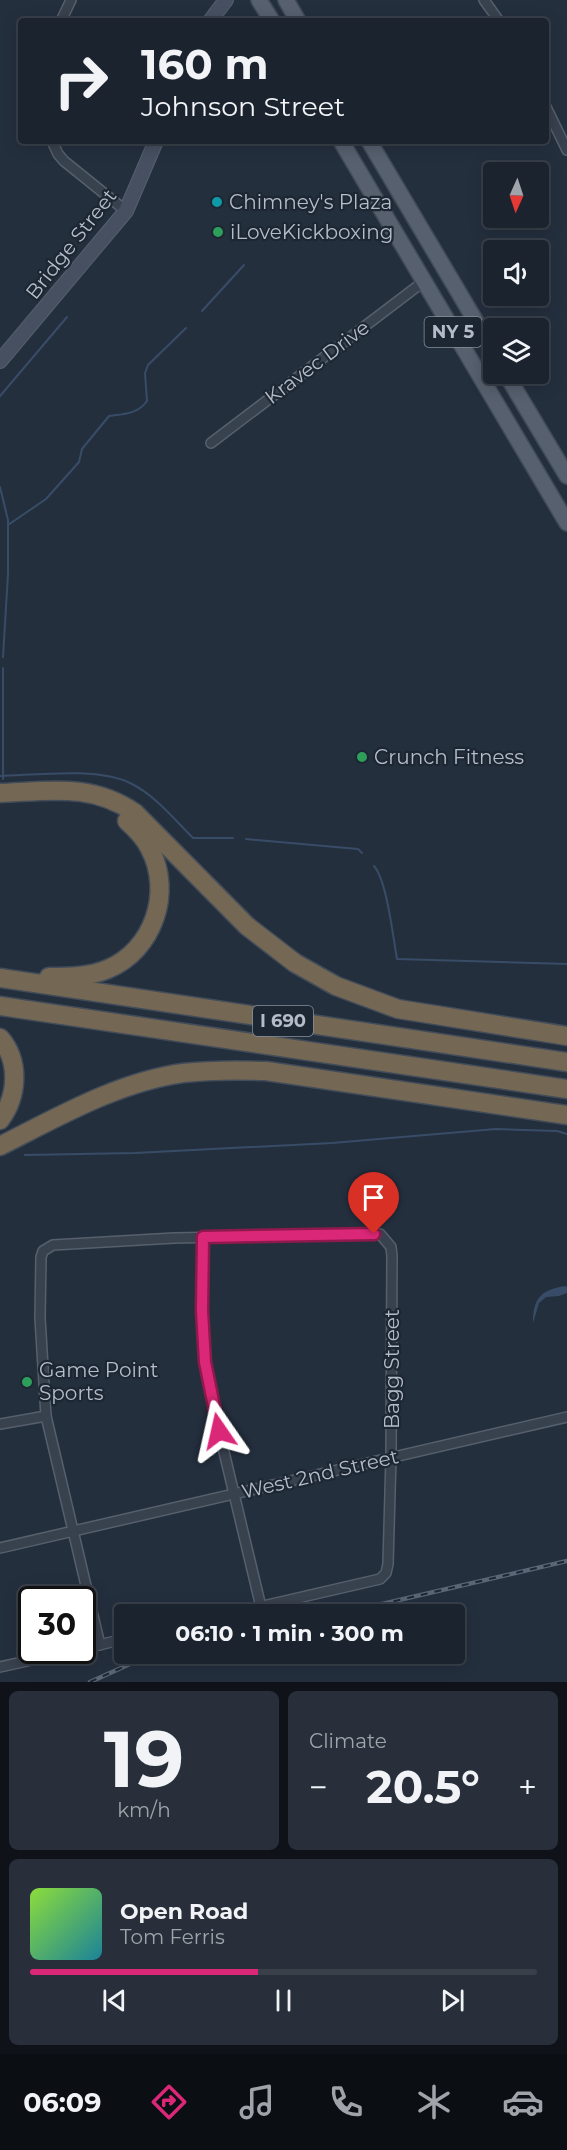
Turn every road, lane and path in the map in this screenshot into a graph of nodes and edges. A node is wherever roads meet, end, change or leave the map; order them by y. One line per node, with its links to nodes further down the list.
1 (71, 0): 6 (street)
2 (226, 0): 7 (main road)
3 (259, 0): 8 (main road)
4 (286, 0): 9 (main road)
5 (484, 0): 10 (street)
6 (62, 18)
7 (212, 18)
8 (270, 18)
9 (296, 18)
10 (497, 18)
11 (549, 113): 16 (street)
12 (53, 144): 17 (street)
13 (155, 144): 17 (main road, Bridge Street)
14 (343, 144): 18 (main road, NY 5)
15 (371, 144): 19 (main road, NY 5)
16 (567, 150)
17 (126, 211): 20 (main road, Bridge Street)
18 (423, 282): 22 (street, Kravec Drive); 24 (main road, NY 5)
19 (483, 333)
20 (0, 361)
21 (512, 384): 23 (main road)
22 (211, 443)
23 (567, 476)
24 (567, 523)
25 (0, 793): 29 (highway)
26 (0, 804): 27 (highway)
27 (0, 977): 31 (highway, I 690)
28 (0, 1006): 32 (highway, I 690)
29 (567, 1036)
30 (0, 1038): 34 (highway)
31 (567, 1062)
32 (567, 1090)
33 (567, 1115): 35 (highway)
34 (0, 1120)
35 (0, 1146)
36 (203, 1237): 37 (street); 40 (street, Bagg Street); 41 (street)
37 (46, 1416): 39 (street); 42 (street)
38 (567, 1417): 40 (street, West 2nd Street)
39 (0, 1424)
40 (392, 1457): 41 (street, West 2nd Street); 45 (street, Bagg Street)
41 (234, 1494): 42 (street, West 2nd Street); 44 (street)
42 (73, 1531): 43 (street, West 2nd Street); 47 (street)
43 (0, 1548)
44 (261, 1604)
45 (270, 1604)
46 (114, 1641): 47 (street)
47 (99, 1645): 48 (street)
48 (96, 1646)
49 (18, 1663): 50 (street)
50 (0, 1667)

